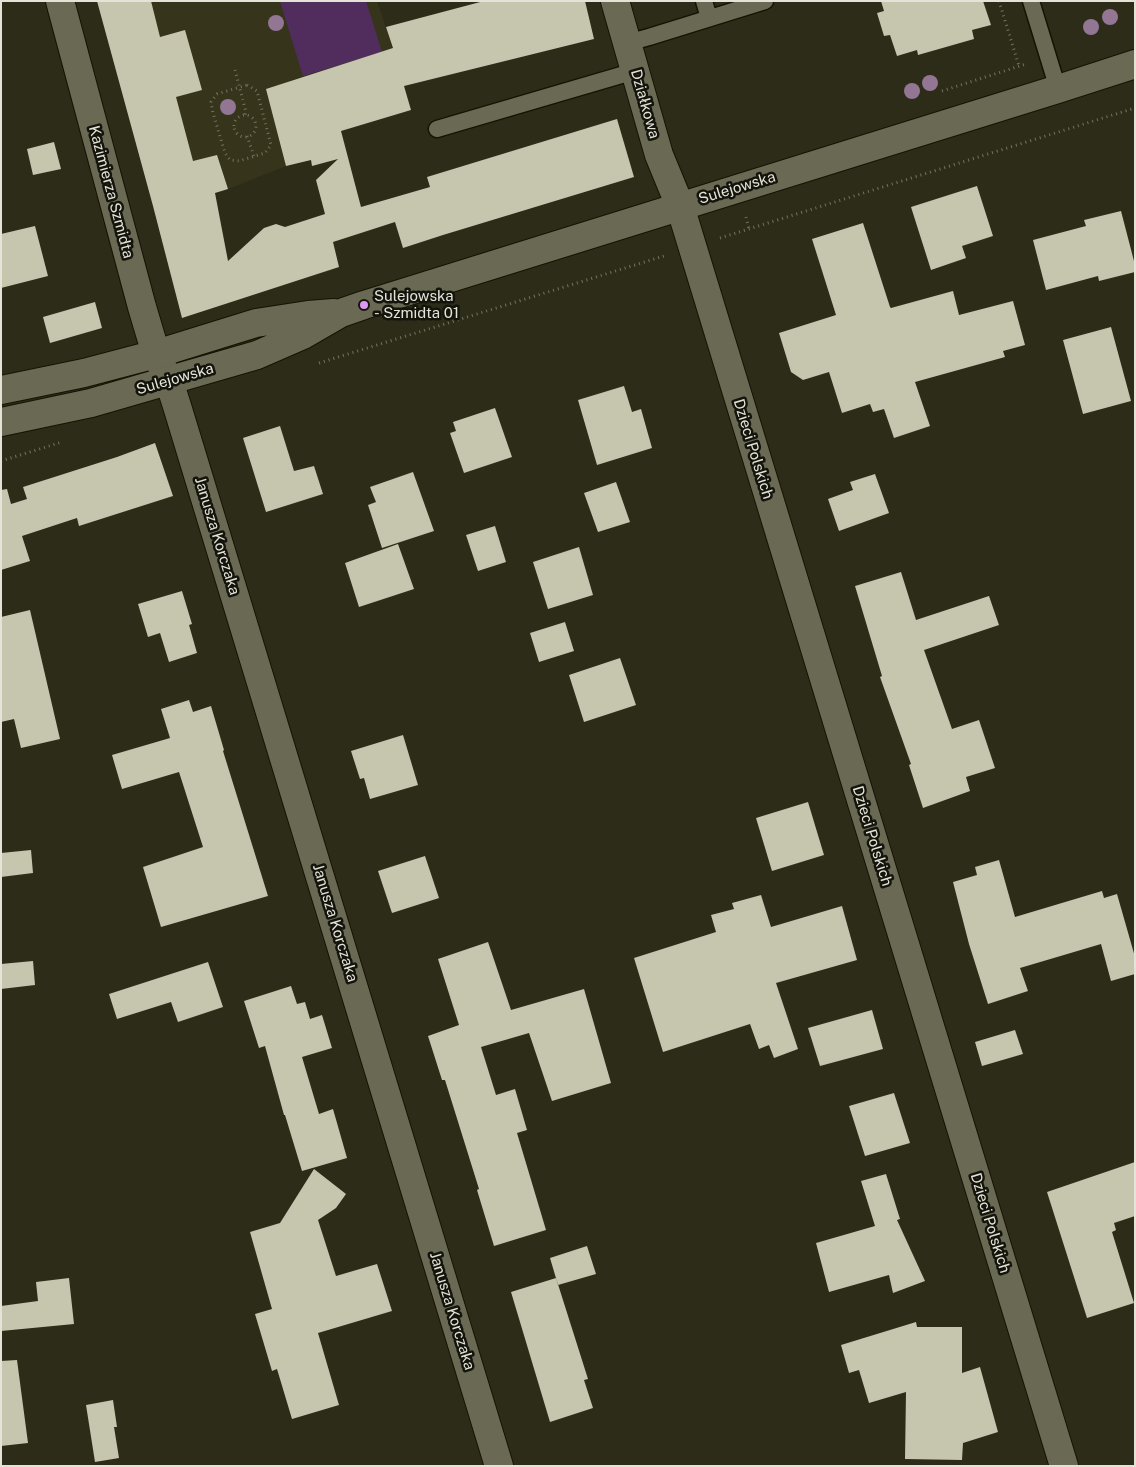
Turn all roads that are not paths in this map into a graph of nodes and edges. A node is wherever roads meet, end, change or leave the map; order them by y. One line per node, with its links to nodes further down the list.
1 (60, 1): 14 (street, Kazimierza Szmidta)
2 (615, 1): 7 (street, Działkowa)
3 (704, 1): 6 (lane)
4 (1031, 1): 10 (lane)
5 (762, 2): 6 (lane)
6 (709, 18): 7 (lane)
7 (627, 42): 9 (street, Działkowa)
8 (1135, 64): 10 (street, Sulejowska)
9 (635, 71): 11 (lane); 12 (street, Działkowa)
10 (1058, 89): 12 (street, Sulejowska)
11 (437, 129)
12 (680, 206): 13 (street, Sulejowska); 19 (street, Dzieci Polskich)
13 (340, 313): 14 (street, Sulejowska); 15 (street, Sulejowska)
14 (156, 354): 15 (street, Kazimierza Szmidta); 16 (street, Sulejowska)
15 (169, 381): 17 (street, Sulejowska); 18 (street, Janusza Korczaka)
16 (1, 390)
17 (1, 422)
18 (500, 1466)
19 (1064, 1466)

